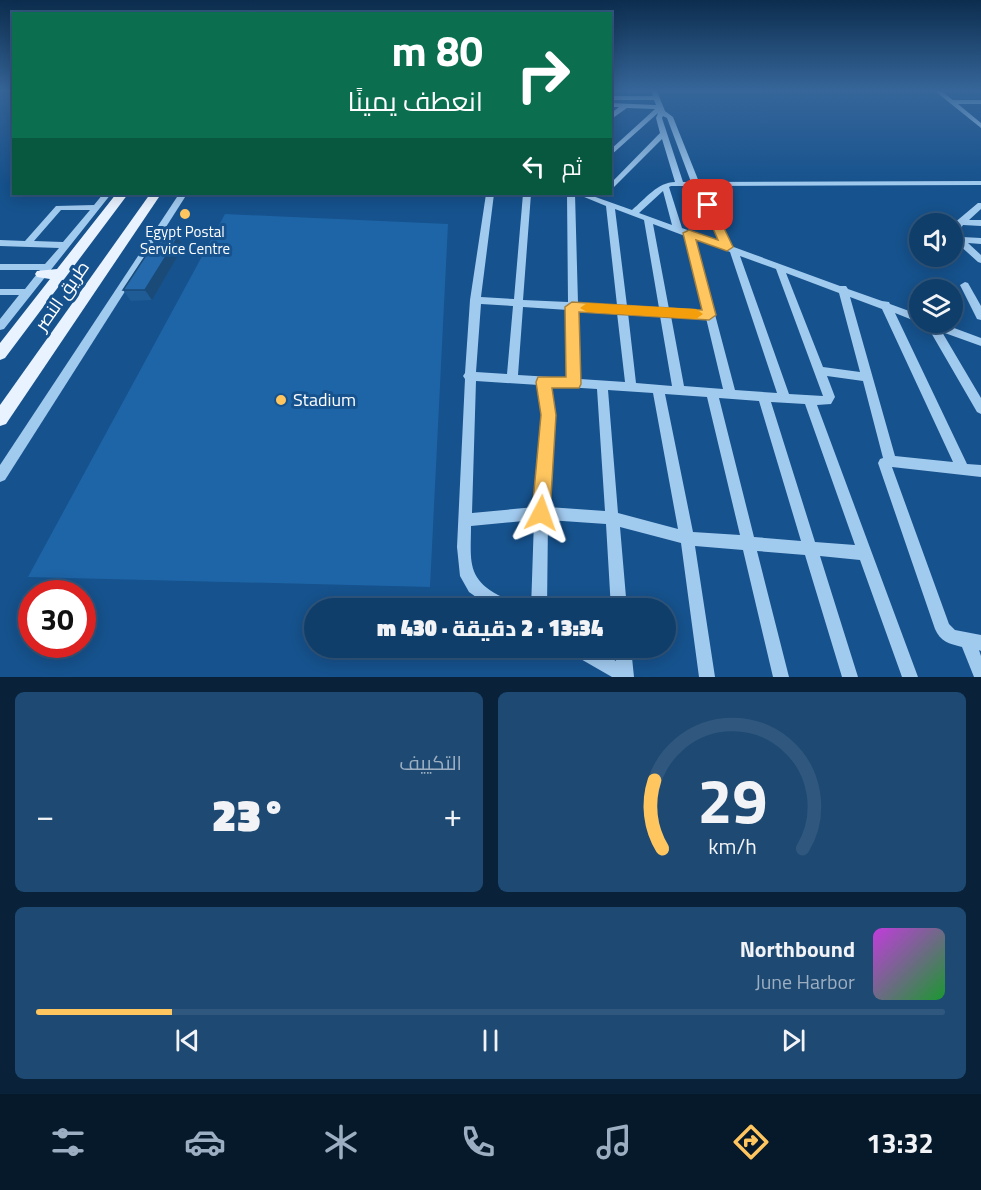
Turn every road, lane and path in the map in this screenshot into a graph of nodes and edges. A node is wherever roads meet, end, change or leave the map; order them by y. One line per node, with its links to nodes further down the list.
1 (646, 123): 5 (street)
2 (660, 123): 4 (street)
3 (672, 123): 8 (street)
4 (663, 134): 7 (street); 10 (street)
5 (612, 152)
6 (981, 183): 8 (street)
7 (680, 184): 8 (street); 9 (street)
8 (697, 184): 35 (street)
9 (665, 186): 22 (street); 27 (street)
10 (612, 187)
11 (106, 195): 21 (street)
12 (121, 195): 40 (main road, طريق النصر)
13 (154, 195): 69 (main road, طريق النصر)
14 (182, 195): 81 (street)
15 (490, 195): 45 (street)
16 (527, 195): 46 (street)
17 (571, 195): 48 (street)
18 (586, 195): 19 (street)
19 (606, 199): 22 (street); 49 (street)
20 (981, 205): 24 (street)
21 (96, 207): 32 (street); 33 (street)
22 (634, 213): 23 (street)
23 (648, 218): 27 (street); 50 (street)
24 (963, 221)
25 (963, 222): 26 (street)
26 (981, 223)
27 (678, 229): 28 (street)
28 (689, 233): 35 (street); 52 (street)
29 (963, 240): 30 (street)
30 (981, 241)
31 (0, 243): 32 (street)
32 (27, 244): 33 (street)
33 (65, 245): 39 (street)
34 (963, 245): 36 (street)
35 (730, 248): 37 (street); 74 (street)
36 (981, 260)
37 (778, 266): 42 (street); 59 (street)
38 (0, 267): 39 (street)
39 (45, 270): 40 (main road); 44 (street)
40 (61, 274): 58 (main road, طريق النصر)
41 (965, 285): 53 (street)
42 (839, 288): 47 (street); 61 (street)
43 (0, 292): 44 (street)
44 (29, 292): 54 (street)
45 (475, 300): 46 (street); 60 (street)
46 (518, 303): 48 (street); 62 (street)
47 (886, 305): 51 (street); 79 (street)
48 (572, 307): 49 (street); 64 (street)
49 (622, 310): 50 (street); 66 (street)
50 (664, 313): 52 (street); 68 (street)
51 (909, 314)
52 (709, 315): 71 (street)
53 (981, 316)
54 (0, 326)
55 (938, 333): 76 (street)
56 (959, 333): 57 (street)
57 (981, 341)
58 (0, 354)
59 (819, 372): 61 (street); 75 (street)
60 (469, 376): 62 (street); 84 (street)
61 (867, 377): 78 (street)
62 (512, 379): 63 (street)
63 (543, 382): 64 (street); 82 (street)
64 (574, 384): 65 (street)
65 (602, 386): 66 (street); 83 (street)
66 (631, 388): 67 (street)
67 (658, 390): 68 (street); 85 (street)
68 (679, 391): 70 (street)
69 (19, 392): 72 (main road); 77 (main road, طريق النصر)
70 (712, 394): 71 (street); 86 (street)
71 (730, 394): 73 (street)
72 (0, 397)
73 (764, 397): 74 (street); 87 (street)
74 (785, 399): 75 (street)
75 (810, 401): 88 (street)
76 (981, 409)
77 (0, 419)
78 (890, 461): 79 (street); 92 (street)
79 (963, 469): 80 (street)
80 (981, 471)
81 (0, 476)
82 (541, 513): 83 (street); 84 (street); 90 (street)
83 (611, 518): 85 (street); 91 (street)
84 (465, 519): 89 (street)
85 (687, 538): 86 (street); 97 (street)
86 (749, 543): 87 (street); 98 (street)
87 (810, 547): 88 (street); 99 (street)
88 (865, 553): 100 (street)
89 (492, 598)
90 (539, 598)
91 (618, 598)
92 (974, 642): 95 (street)
93 (596, 658): 96 (street)
94 (624, 658): 96 (street)
95 (981, 675)
96 (627, 676)
97 (707, 677)
98 (781, 677)
99 (850, 677)
100 (910, 677)

